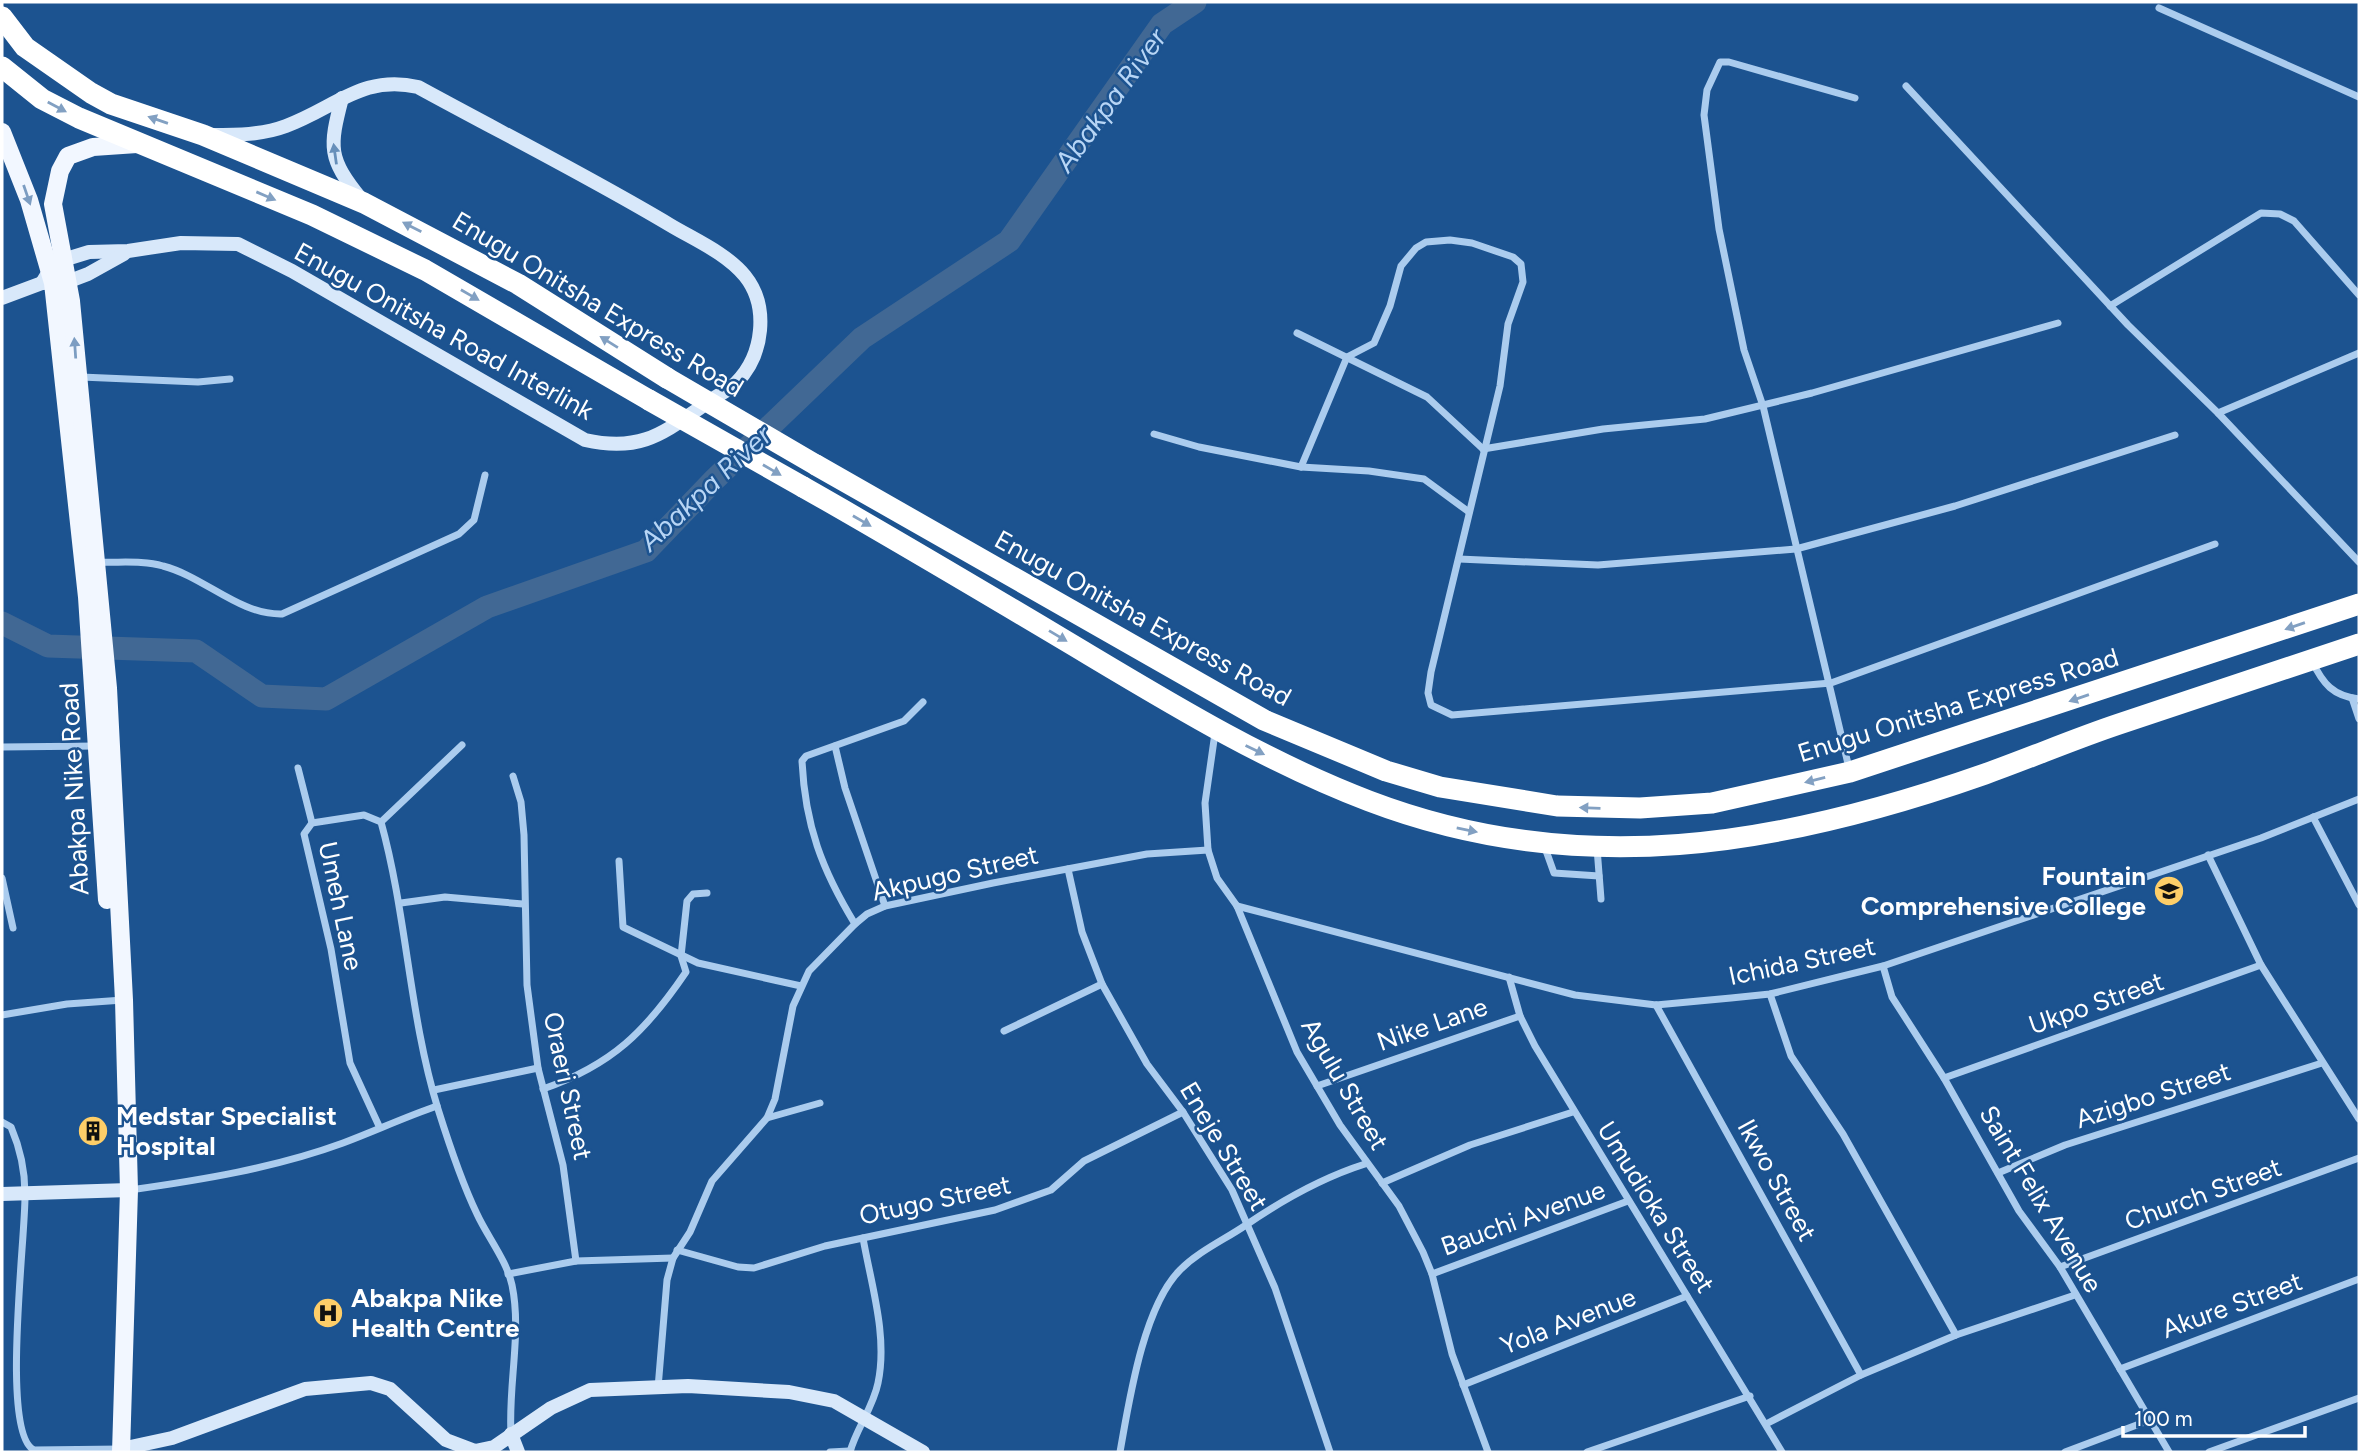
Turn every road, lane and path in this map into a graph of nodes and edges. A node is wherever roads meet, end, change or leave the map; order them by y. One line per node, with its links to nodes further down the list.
1 (2159, 8): 5 (street)
2 (2, 17): 9 (highway, Enugu Onitsha Express Road, one-way to 2)
3 (2, 67): 10 (highway, Enugu Onitsha Express Road, one-way to 10)
4 (1906, 86): 17 (street)
5 (2359, 97)
6 (342, 98): 9 (street, Enugu Onitsha Road Interlink); 12 (street, one-way to 6); 13 (street, Enugu Onitsha Road Interlink)
7 (1855, 98): 24 (street)
8 (2, 132): 11 (main road, Abakpa Nike Road)
9 (203, 135): 12 (highway, Enugu Onitsha Express Road)
10 (144, 144): 14 (main road); 44 (highway, Enugu Onitsha Express Road, one-way to 44, bridge)
11 (7, 155): 14 (main road, Abakpa Nike Road, one-way to 14)
12 (365, 203): 50 (highway, Enugu Onitsha Express Road, one-way to 12, bridge)
13 (128, 251): 14 (street, Enugu Onitsha Road Interlink); 14 (street, Enugu Onitsha Road Interlink)
14 (56, 270): 16 (street); 22 (main road, Abakpa Nike Road, one-way to 14); 36 (main road, Abakpa Nike Road)
15 (2359, 295): 17 (street)
16 (2, 298)
17 (2110, 306): 25 (street)
18 (2058, 323): 24 (street)
19 (1297, 333): 21 (street)
20 (2359, 353): 25 (street)
21 (1347, 357): 28 (street); 28 (street); 29 (street)
22 (77, 376): 23 (street); 36 (main road, Abakpa Nike Road)
23 (230, 379)
24 (1763, 406): 28 (street); 33 (street)
25 (2218, 413): 35 (street)
26 (1154, 434): 29 (street)
27 (2175, 435): 33 (street)
28 (1483, 449): 31 (street)
29 (1301, 467): 31 (street)
30 (485, 474): 36 (street)
31 (1469, 512): 34 (street)
32 (2215, 544): 40 (street)
33 (1796, 549): 34 (street); 40 (street)
34 (1459, 559): 40 (street)
35 (2359, 562)
36 (90, 563): 46 (main road, Abakpa Nike Road)
37 (2359, 604): 50 (highway, Enugu Onitsha Express Road, one-way to 50)
38 (2359, 644): 39 (highway, Enugu Onitsha Express Road)
39 (2312, 660): 41 (street); 57 (highway, Enugu Onitsha Express Road)
40 (1831, 683): 50 (street)
41 (2355, 699): 43 (street)
42 (923, 702): 47 (street)
43 (2359, 719)
44 (1216, 729): 56 (highway, Enugu Onitsha Express Road, one-way to 56); 58 (street, Agulu Street)
45 (462, 745): 54 (street)
46 (104, 746): 48 (street); 80 (main road, Abakpa Nike Road)
47 (835, 746): 69 (street); 71 (street)
48 (2, 747)
49 (298, 768): 55 (street)
50 (1850, 772)
51 (513, 776): 67 (street, Oraeri Street)
52 (2359, 799): 53 (street, Ichida Street)
53 (2314, 817): 59 (street, Ichida Street); 68 (street)
54 (381, 822): 55 (street, Umeh Lane); 66 (street, Umeh Lane)
55 (312, 823): 98 (street, Umeh Lane)
56 (1543, 843): 57 (highway, Enugu Onitsha Express Road); 62 (street)
57 (1597, 848): 62 (street)
58 (1208, 850): 61 (street, Akpugo Street); 70 (street, Agulu Street)
59 (2207, 855): 74 (street); 75 (street, Ichida Street)
60 (619, 861): 73 (street)
61 (1068, 869): 69 (street, Akpugo Street); 77 (street, Eneje Street)
62 (1599, 876): 65 (street)
63 (2, 878): 72 (street)
64 (707, 893): 73 (street)
65 (1601, 899)
66 (401, 903): 67 (street); 90 (street, Umeh Lane)
67 (523, 904): 86 (street, Oraeri Street)
68 (2359, 905)
69 (885, 906): 71 (street, Akpugo Street)
70 (1237, 906): 76 (street, Ichida Street); 88 (street, Agulu Street)
71 (855, 924): 78 (street, Akpugo Street)
72 (13, 928)
73 (683, 960): 78 (street); 89 (street)
74 (2261, 965): 85 (street); 87 (street, Ukpo Street)
75 (1883, 966): 79 (street, Ichida Street); 87 (street, Saint Felix Avenue)
76 (1509, 977): 81 (street, Ichida Street); 83 (street, Umudioka Street)
77 (1102, 984): 84 (street); 93 (street, Eneje Street)
78 (801, 986): 96 (street, Akpugo Street)
79 (1770, 995): 81 (street, Ichida Street); 118 (street)
80 (118, 1000): 82 (street); 103 (main road, Abakpa Nike Road)
81 (1656, 1005): 120 (street, Ikwo Street)
82 (2, 1015)
83 (1520, 1016): 88 (street, Nike Lane); 94 (street, Umudioka Street)
84 (1004, 1031)
85 (2322, 1063): 95 (street); 101 (street, Azigbo Street)
86 (538, 1068): 89 (street, Oraeri Street); 90 (street)
87 (1944, 1078): 101 (street, Saint Felix Avenue)
88 (1317, 1086): 100 (street, Agulu Street)
89 (543, 1089): 111 (street, Oraeri Street)
90 (434, 1090): 92 (street, Umeh Lane)
91 (820, 1103): 96 (street)
92 (437, 1106): 98 (street); 113 (street, Umeh Lane)
93 (1183, 1112): 107 (street, Eneje Street); 108 (street, Otugo Street)
94 (1573, 1112): 102 (street); 106 (street, Umudioka Street)
95 (2358, 1116)
96 (767, 1118): 109 (street, Akpugo Street)
97 (2, 1122): 105 (street)
98 (379, 1126): 103 (street)
99 (2359, 1158): 112 (street, Church Street)
100 (1365, 1164): 102 (street, Agulu Street); 107 (street)
101 (1998, 1173): 112 (street, Saint Felix Avenue)
102 (1382, 1183): 114 (street, Agulu Street)
103 (124, 1190): 105 (street); 129 (main road, Abakpa Nike Road)
104 (2, 1194): 105 (street)
105 (25, 1194): 129 (street)
106 (1628, 1201): 114 (street, Bauchi Avenue); 117 (street, Umudioka Street)
107 (1247, 1224): 134 (street); 135 (street, Eneje Street)
108 (863, 1238): 109 (street, Otugo Street); 125 (street)
109 (677, 1250): 110 (street, Akpugo Street)
110 (673, 1258): 111 (street); 122 (street, Akpugo Street)
111 (576, 1261): 113 (street)
112 (2060, 1267): 116 (street, Saint Felix Avenue)
113 (508, 1274): 128 (street, Umeh Lane)
114 (1432, 1274): 121 (street, Agulu Street)
115 (2359, 1279): 119 (street, Akure Street)
116 (2075, 1295): 118 (street); 119 (street, Saint Felix Avenue)
117 (1687, 1296): 121 (street, Yola Avenue); 123 (street, Umudioka Street)
118 (1956, 1335): 120 (street)
119 (2120, 1369): 126 (street, Saint Felix Avenue)
120 (1861, 1375): 127 (street)
121 (1463, 1385): 136 (street, Agulu Street)
122 (658, 1388): 125 (street); 128 (street)
123 (1750, 1396): 127 (street, Umudioka Street); 137 (street)
124 (2359, 1398): 141 (street)
125 (867, 1417): 132 (street); 133 (street)
126 (2150, 1420): 139 (street); 140 (street, Saint Felix Avenue)
127 (1766, 1424): 138 (street, Umudioka Street)
128 (511, 1434): 129 (street); 130 (street)
129 (116, 1451)
130 (518, 1452)
131 (830, 1452): 132 (street)
132 (849, 1452)
133 (923, 1452)
134 (1120, 1452)
135 (1330, 1452)
136 (1488, 1452)
137 (1587, 1452)
138 (1782, 1452)
139 (2065, 1452)
140 (2169, 1452)
141 (2209, 1452)

